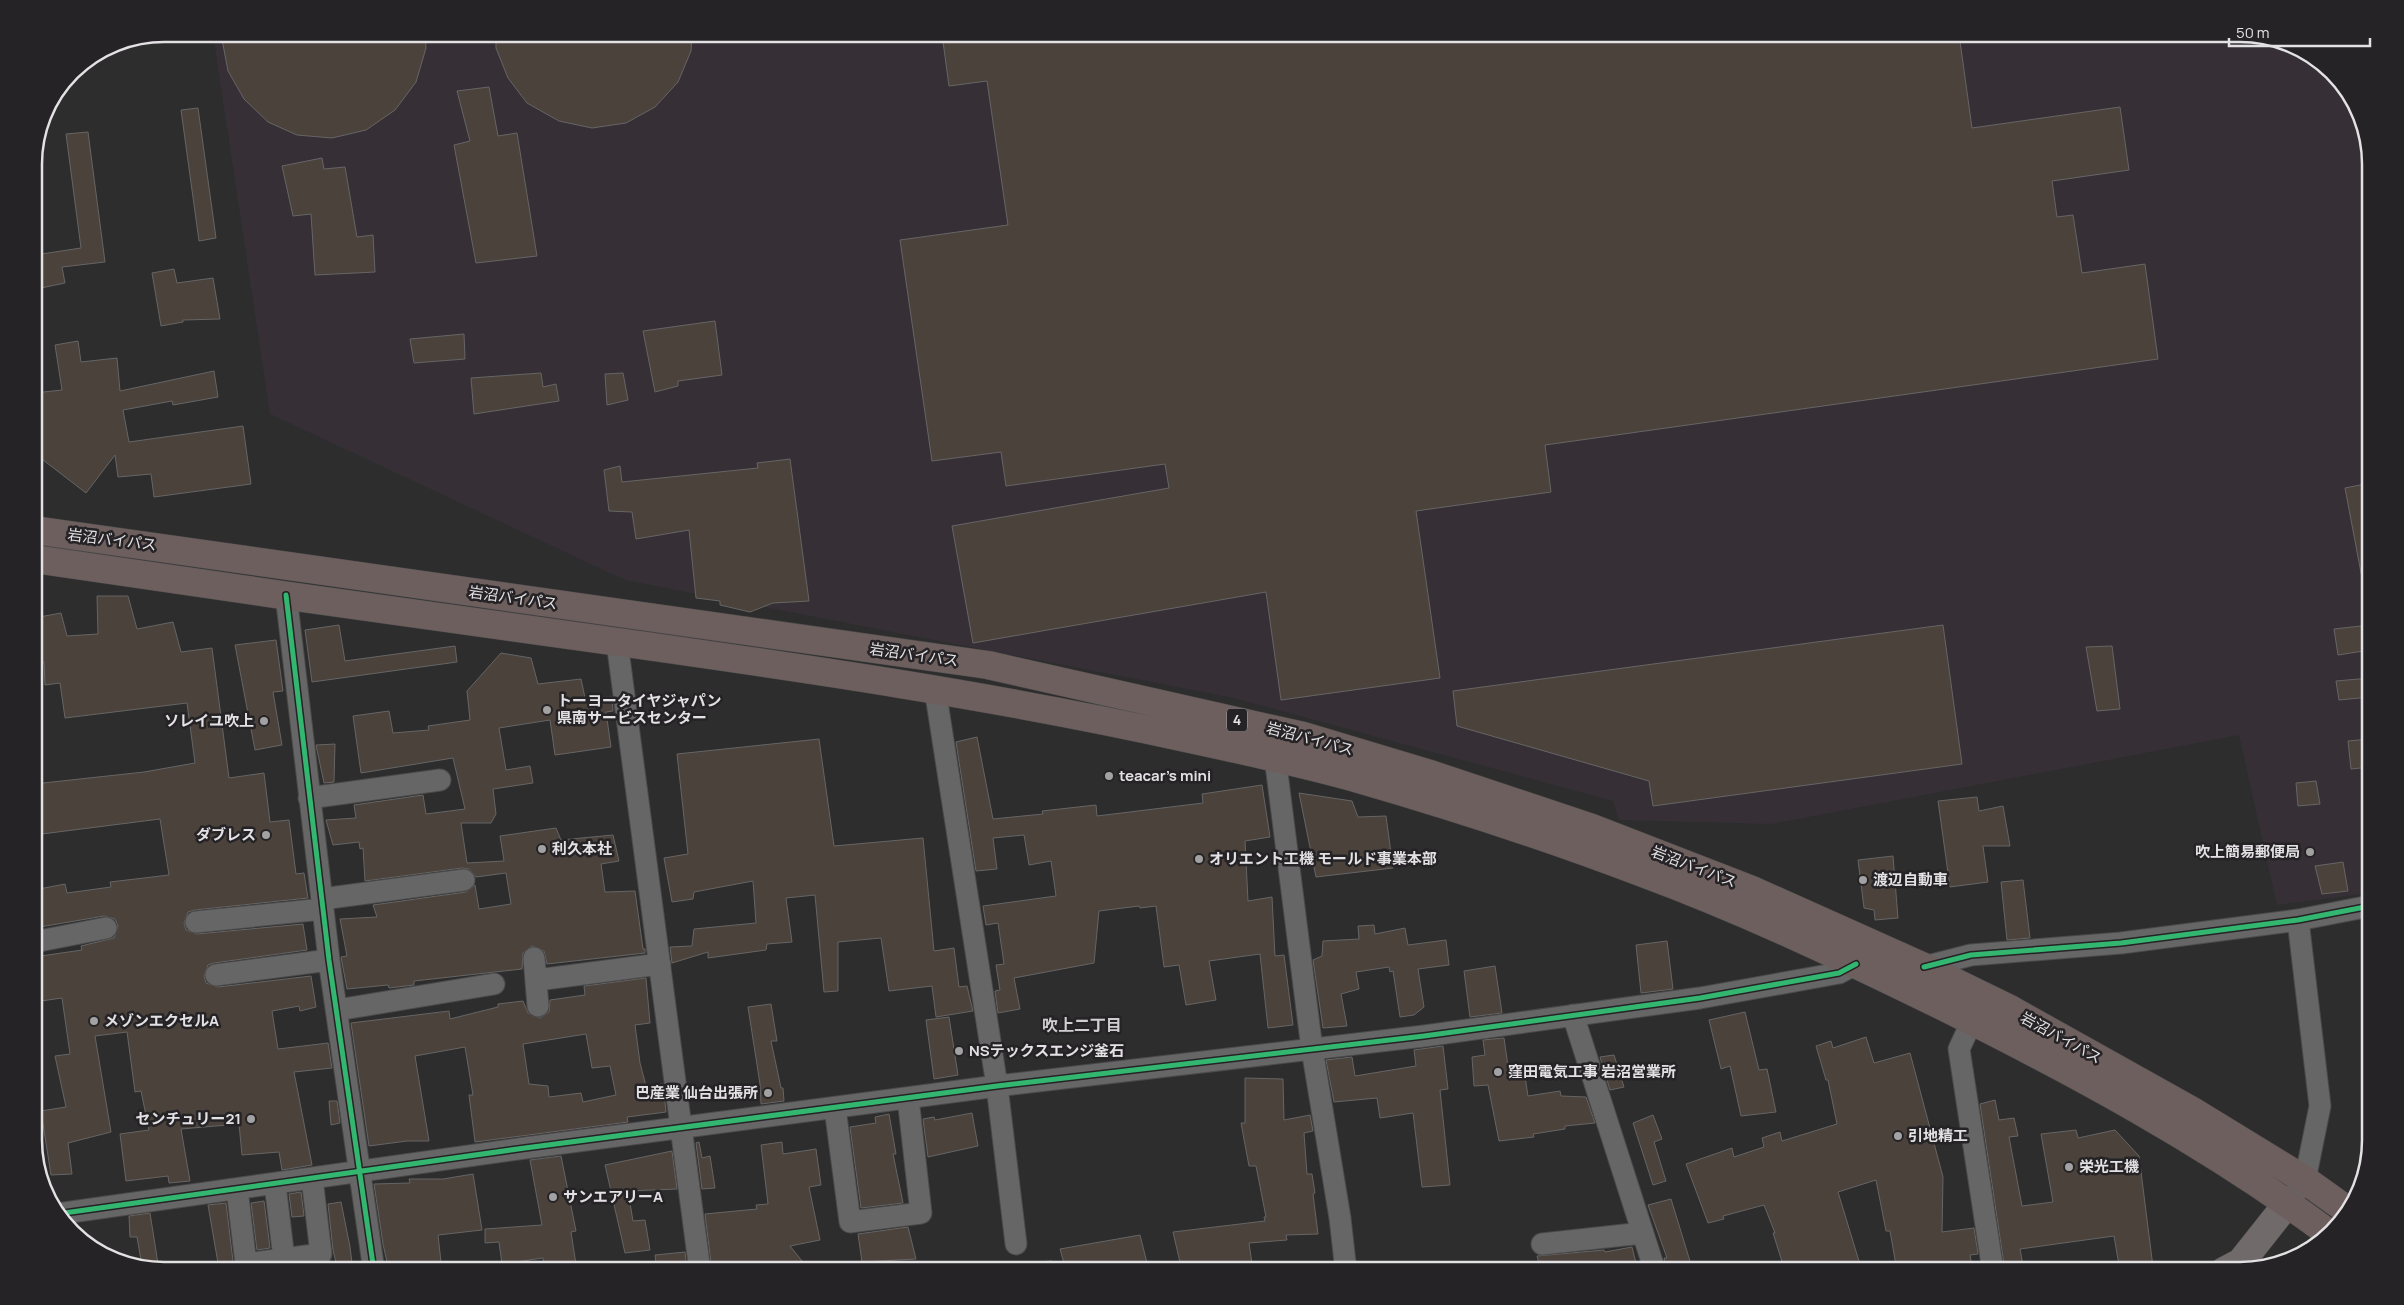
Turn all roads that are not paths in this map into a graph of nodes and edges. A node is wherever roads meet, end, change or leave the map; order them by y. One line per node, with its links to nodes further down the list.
1 (43, 531): 20 (highway, 岩沼バイパス / 4)
2 (43, 560): 3 (highway, 岩沼バイパス / 4)
3 (286, 595): 4 (highway, 岩沼バイパス / 4); 8 (street)
4 (617, 642): 5 (highway, 岩沼バイパス / 4); 18 (street)
5 (935, 688): 6 (highway, 岩沼バイパス / 4); 29 (street)
6 (1275, 757): 19 (highway, 岩沼バイパス / 4); 28 (street)
7 (440, 780): 8 (street)
8 (310, 798): 10 (street)
9 (464, 880): 10 (street)
10 (322, 904): 13 (street); 17 (street)
11 (2362, 908): 12 (street)
12 (2298, 920): 20 (street); 35 (street)
13 (196, 922)
14 (106, 928): 15 (street)
15 (43, 940)
16 (534, 958): 22 (street)
17 (329, 960): 21 (street); 25 (street)
18 (660, 964): 22 (street); 32 (street)
19 (1856, 964): 26 (street); 27 (highway, 岩沼バイパス / 4)
20 (1924, 967): 35 (highway, 岩沼バイパス / 4)
21 (216, 975)
22 (537, 980): 24 (street)
23 (494, 984): 25 (street)
24 (538, 1006)
25 (337, 1010): 33 (street)
26 (1573, 1014): 28 (street); 42 (street)
27 (1972, 1021): 38 (highway, 岩沼バイパス / 4); 52 (street)
28 (1312, 1048): 29 (street); 50 (street)
29 (997, 1086): 30 (street); 43 (street)
30 (908, 1098): 31 (street); 31 (street)
31 (835, 1108): 32 (street)
32 (682, 1129): 33 (street); 49 (street)
33 (361, 1172): 34 (street); 48 (street)
34 (312, 1178): 36 (street); 45 (street)
35 (2305, 1180): 38 (street); 39 (highway, 岩沼バイパス / 4)
36 (275, 1184): 37 (street); 45 (street)
37 (236, 1189): 40 (street); 46 (street)
38 (2288, 1204): 41 (highway, 岩沼バイパス / 4); 53 (street)
39 (2342, 1207)
40 (67, 1213)
41 (2323, 1229)
42 (1643, 1233): 44 (street); 51 (street)
43 (1016, 1244)
44 (1542, 1244)
45 (284, 1259): 47 (street)
46 (246, 1262)
47 (261, 1262)
48 (373, 1262)
49 (699, 1262)
50 (1345, 1262)
51 (1652, 1262)
52 (1992, 1262)
53 (2242, 1262)

